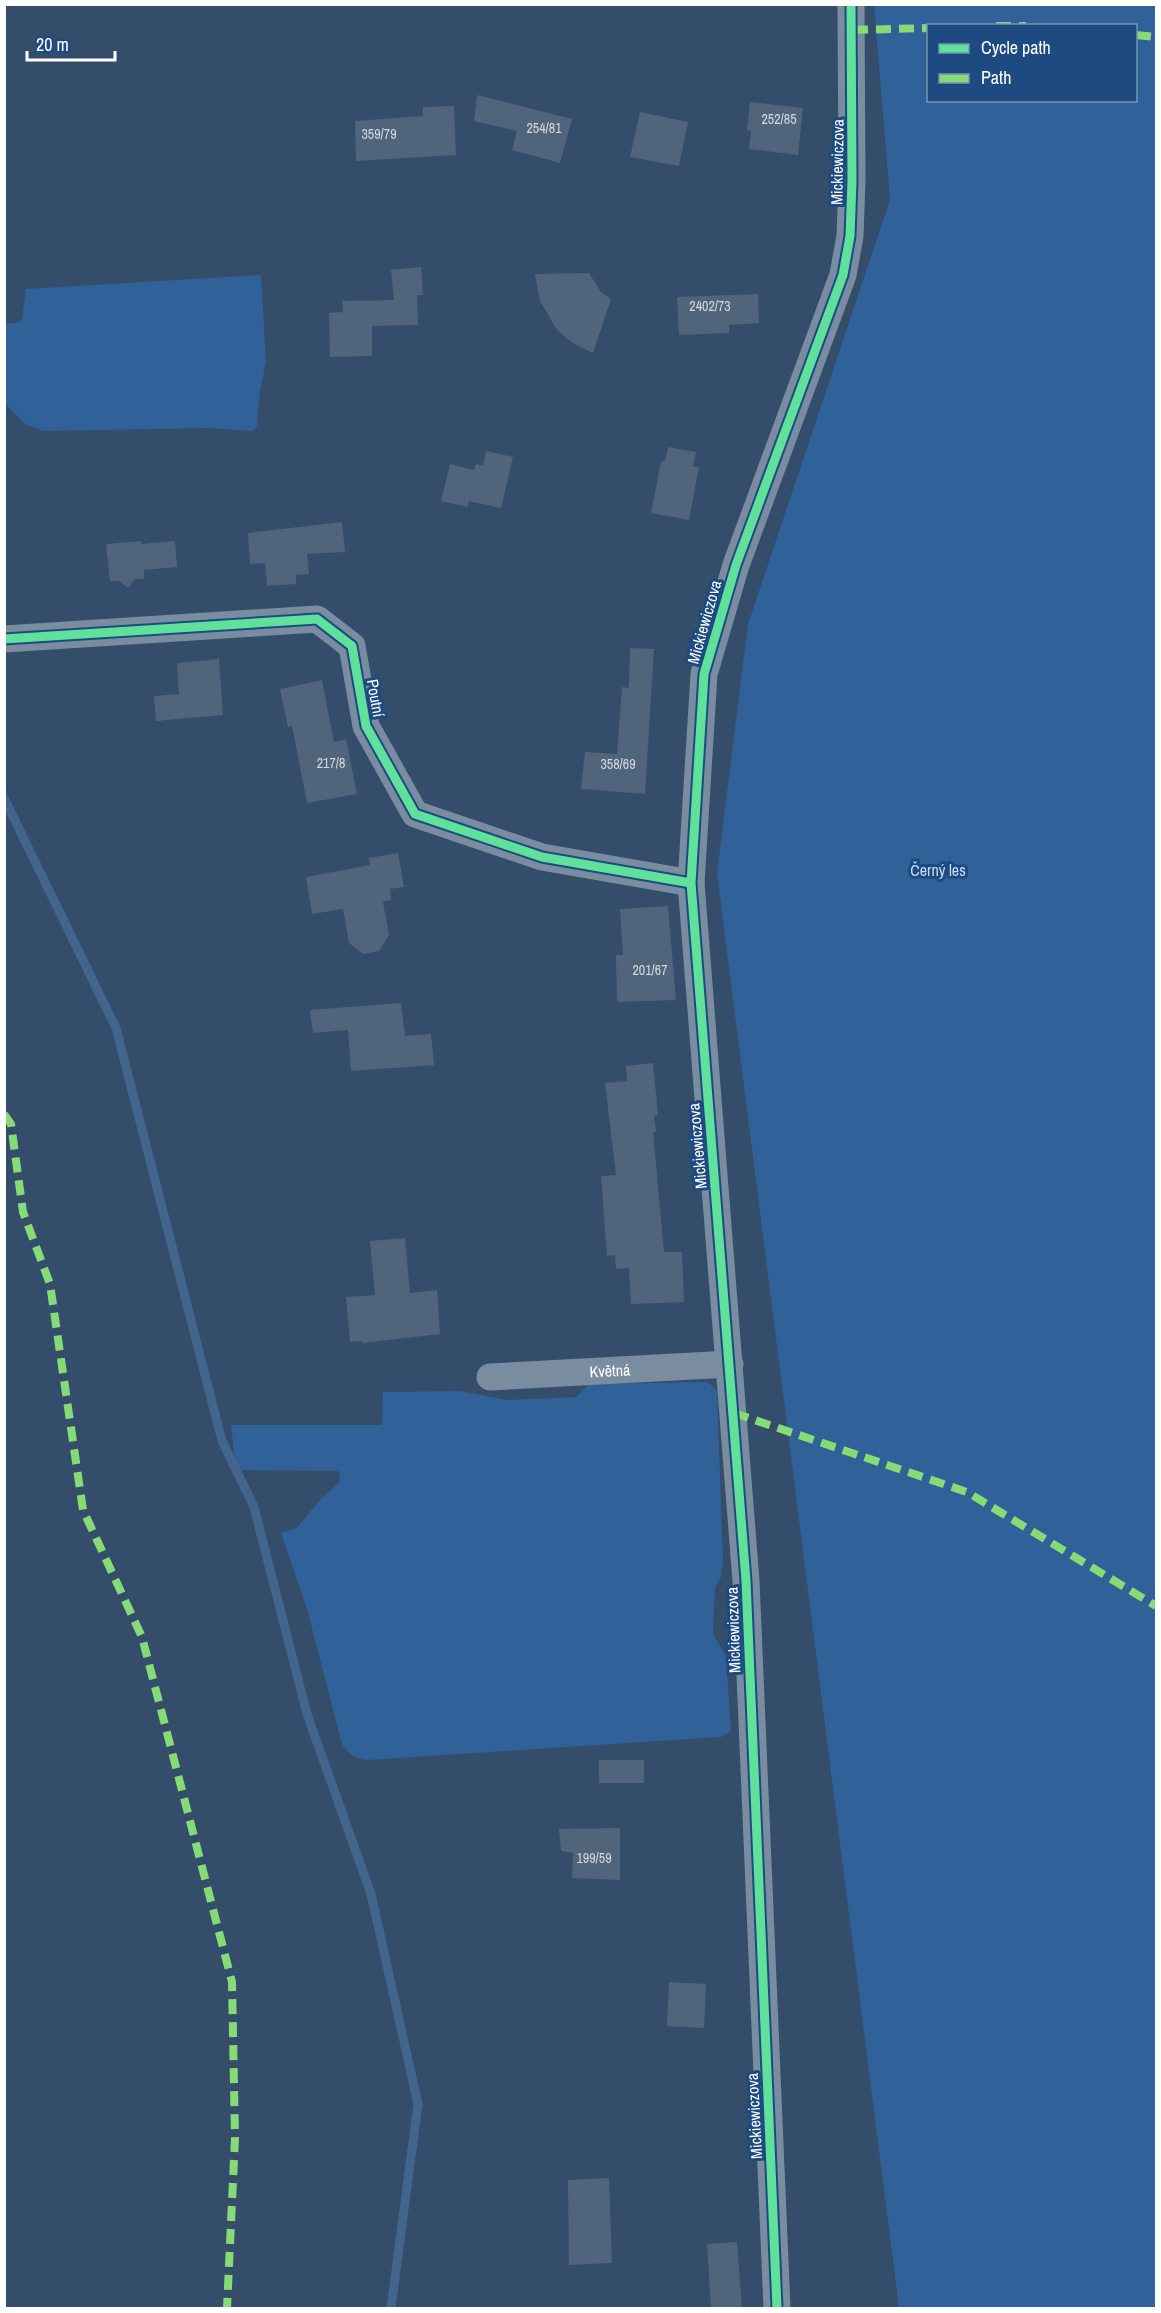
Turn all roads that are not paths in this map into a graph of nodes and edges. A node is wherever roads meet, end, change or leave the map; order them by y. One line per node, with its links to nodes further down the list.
1 (851, 4): 3 (street, Mickiewiczova)
2 (4, 639): 3 (street, Poutní)
3 (691, 883): 4 (street, Mickiewiczova)
4 (730, 1365): 5 (street, Květná); 6 (street, Mickiewiczova)
5 (490, 1377)
6 (777, 2308)

